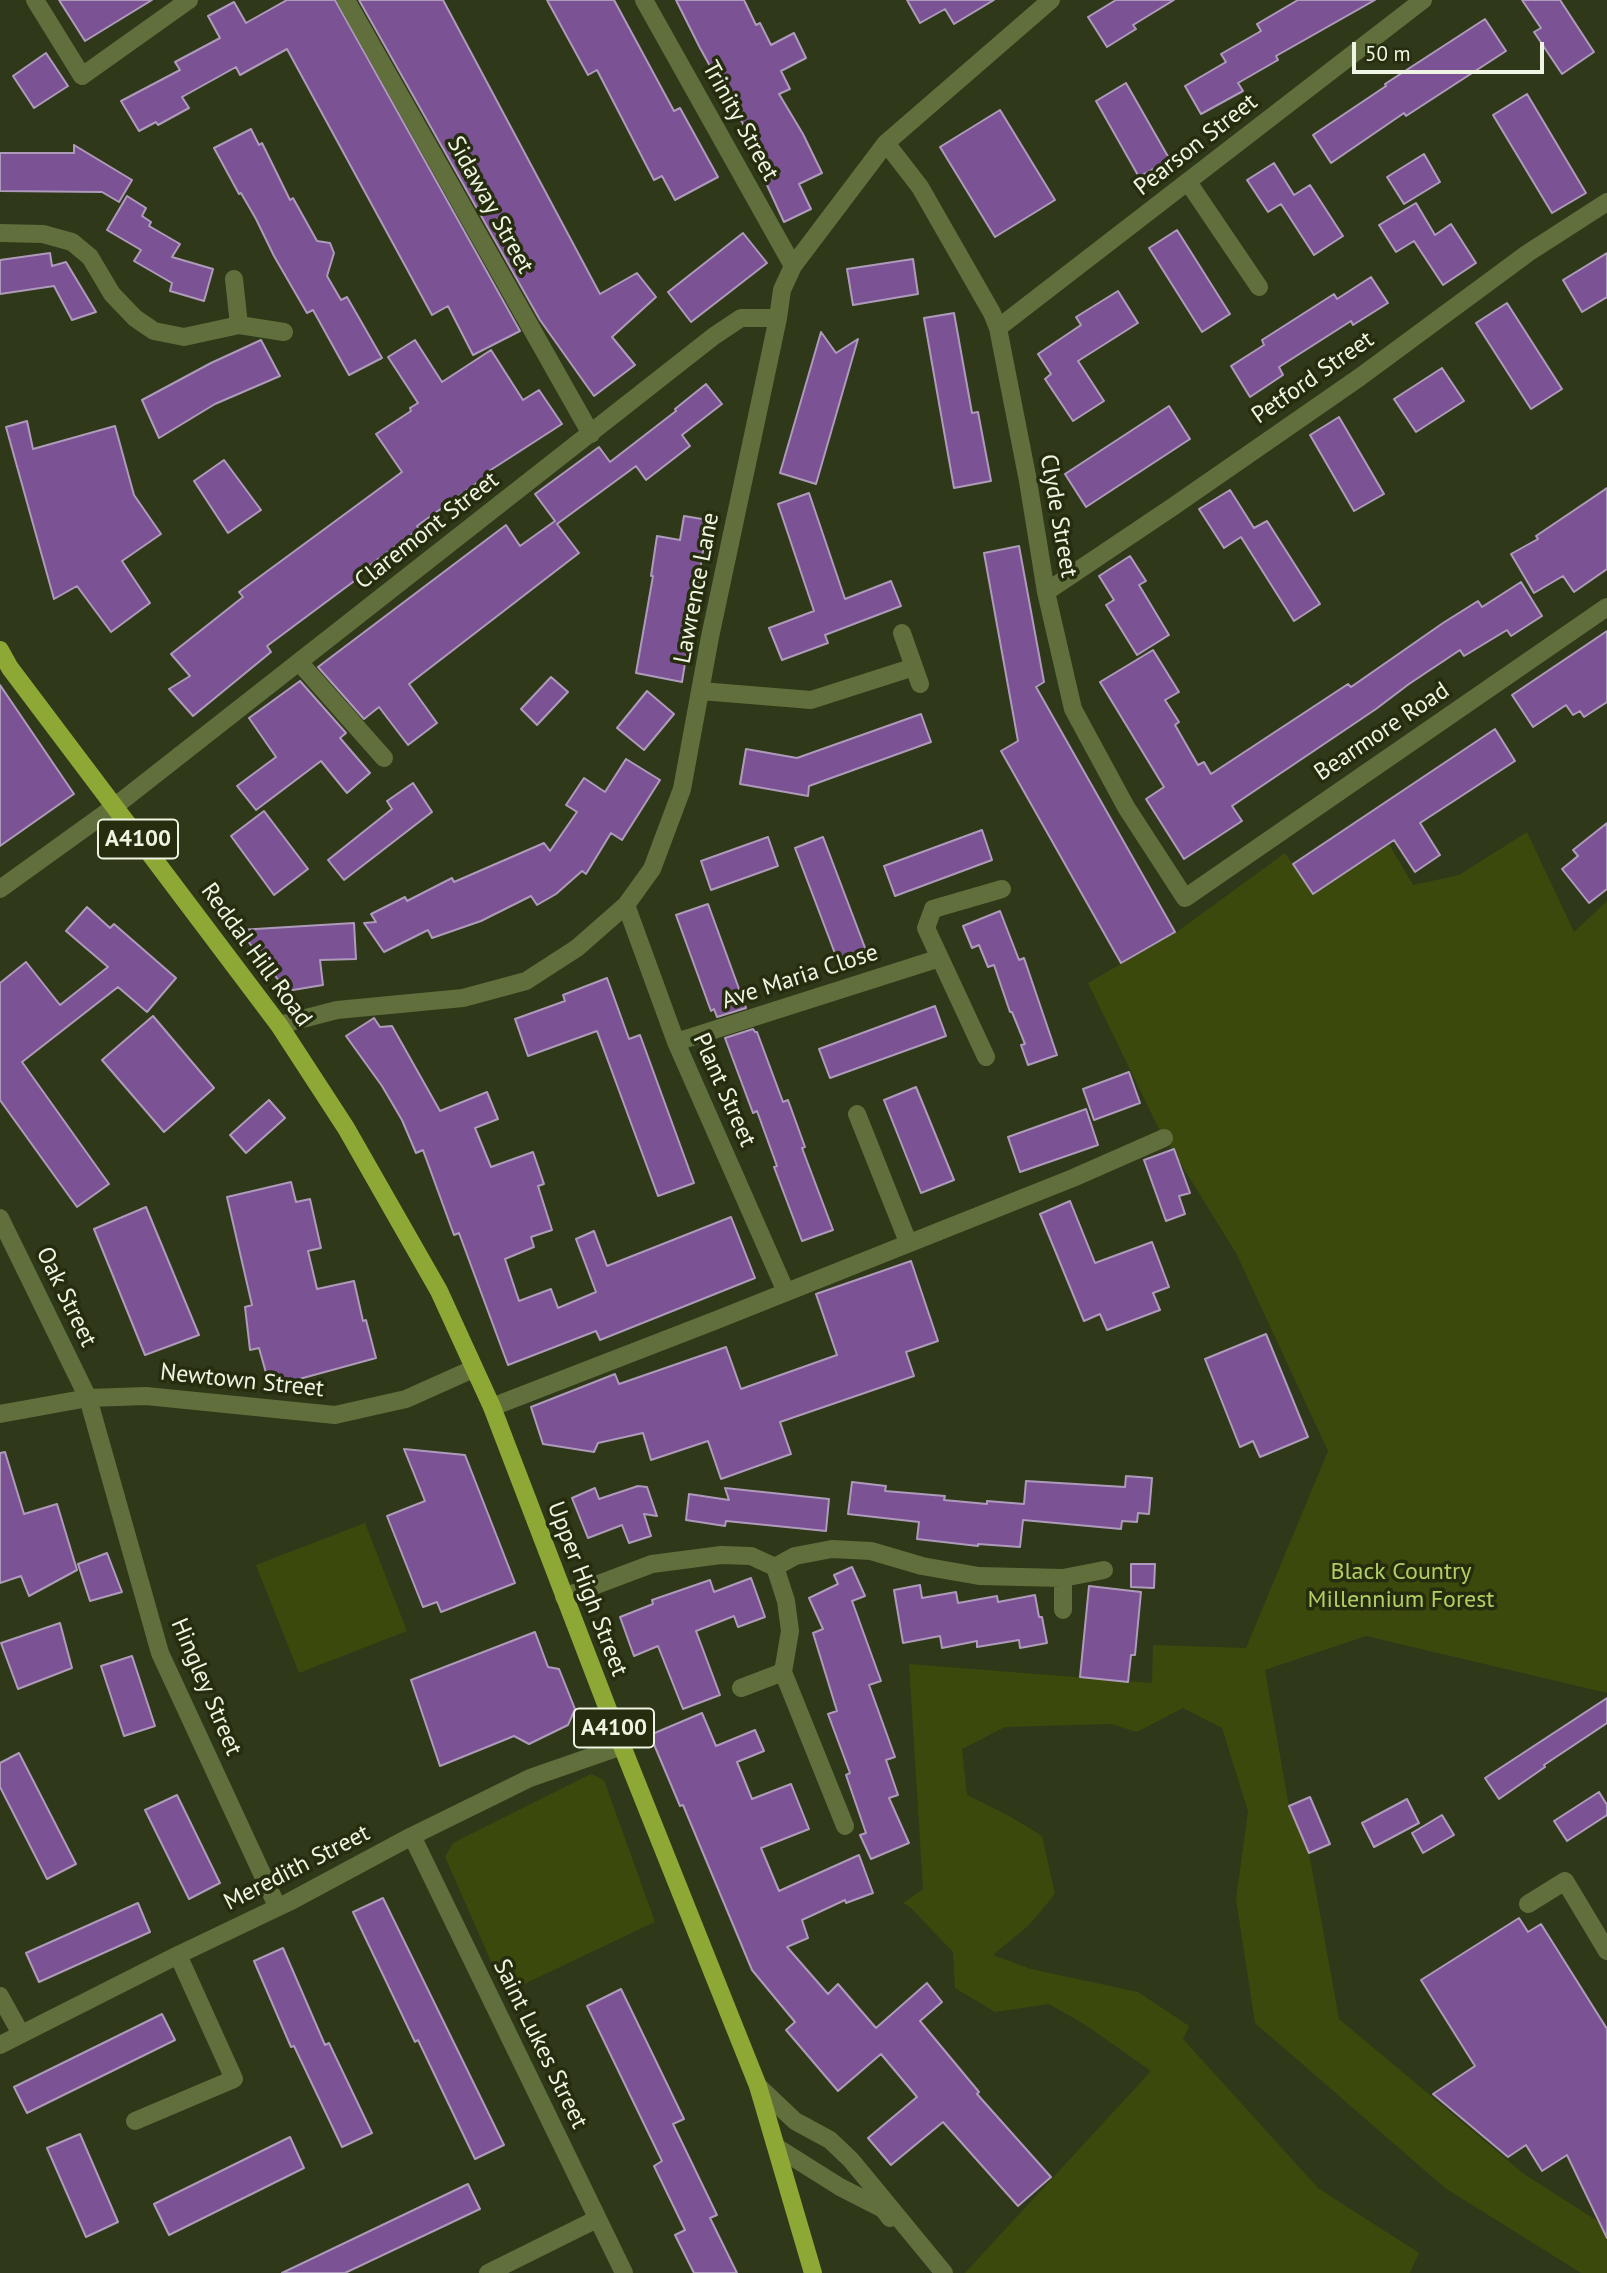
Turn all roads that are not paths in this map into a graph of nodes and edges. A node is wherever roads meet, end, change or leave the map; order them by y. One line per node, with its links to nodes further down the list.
1 (35, 0): 2 (street)
2 (189, 0)
3 (346, 0): 18 (street, Sidaway Street)
4 (644, 0): 11 (street, Trinity Street)
5 (1051, 0): 7 (street, Lawrence Lane)
6 (1423, 0): 8 (street, Pearson Street)
7 (886, 143): 11 (street, Lawrence Lane); 16 (street, Clyde Street)
8 (1188, 182): 13 (street); 16 (street, Pearson Street)
9 (1607, 202): 19 (street, Petford Street)
10 (0, 233): 15 (street)
11 (793, 266): 14 (street, Lawrence Lane)
12 (234, 279): 15 (street)
13 (1259, 287)
14 (778, 318): 18 (street, Claremont Street); 24 (street, Lawrence Lane)
15 (239, 325): 17 (street)
16 (998, 328): 19 (street, Clyde Street)
17 (284, 332)
18 (591, 434): 23 (street, Claremont Street)
19 (1046, 592): 29 (street, Clyde Street)
20 (1607, 607): 29 (street, Bearmore Road)
21 (902, 633): 24 (street)
22 (0, 650): 26 (main road, Reddal Hill Road / A4100)
23 (299, 662): 25 (street); 26 (street, Claremont Street)
24 (701, 691): 30 (street, Lawrence Lane)
25 (384, 758)
26 (114, 807): 27 (street, Claremont Street); 32 (main road, Reddal Hill Road / A4100)
27 (0, 889)
28 (1002, 889): 31 (street)
29 (1185, 898)
30 (626, 905): 32 (street, Lawrence Lane); 33 (street, Plant Street)
31 (940, 958): 33 (street, Ave Maria Close); 34 (street)
32 (279, 1026): 40 (main road, Reddal Hill Road / A4100)
33 (676, 1042): 39 (street, Plant Street)
34 (986, 1057)
35 (857, 1114): 38 (street)
36 (1164, 1138): 38 (street)
37 (0, 1218): 42 (street, Oak Street)
38 (908, 1242): 39 (street)
39 (786, 1292): 43 (street)
40 (445, 1306): 41 (main road, Upper High Street / A4100)
41 (473, 1369): 42 (street, Newtown Street); 43 (main road, Upper High Street / A4100)
42 (88, 1398): 44 (street, Newtown Street); 56 (street, Hingley Street)
43 (492, 1407): 48 (main road, Upper High Street / A4100)
44 (0, 1414)
45 (775, 1567): 47 (street); 48 (street); 50 (street)
46 (1104, 1570): 47 (street)
47 (1063, 1578): 49 (street)
48 (564, 1597): 52 (main road, Upper High Street / A4100)
49 (1063, 1610)
50 (783, 1672): 51 (street); 53 (street)
51 (741, 1688)
52 (622, 1746): 54 (street, Meredith Street); 62 (main road, Upper High Street / A4100)
53 (845, 1826)
54 (412, 1836): 56 (street, Meredith Street); 65 (street, Saint Lukes Street)
55 (1528, 1903): 57 (street)
56 (277, 1906): 58 (street, Meredith Street)
57 (1607, 1951)
58 (178, 1955): 60 (street, Meredith Street); 63 (street)
59 (0, 1996): 60 (street)
60 (22, 2034): 61 (street, Meredith Street)
61 (0, 2045)
62 (758, 2085): 64 (main road, Upper High Street / A4100); 70 (street, Upper High Street)
63 (135, 2121)
64 (778, 2148): 68 (main road, Upper High Street / A4100); 69 (street)
65 (597, 2219): 66 (street); 67 (street, Saint Lukes Street)
66 (488, 2273)
67 (624, 2273)
68 (813, 2273)
69 (934, 2273)
70 (944, 2273)

